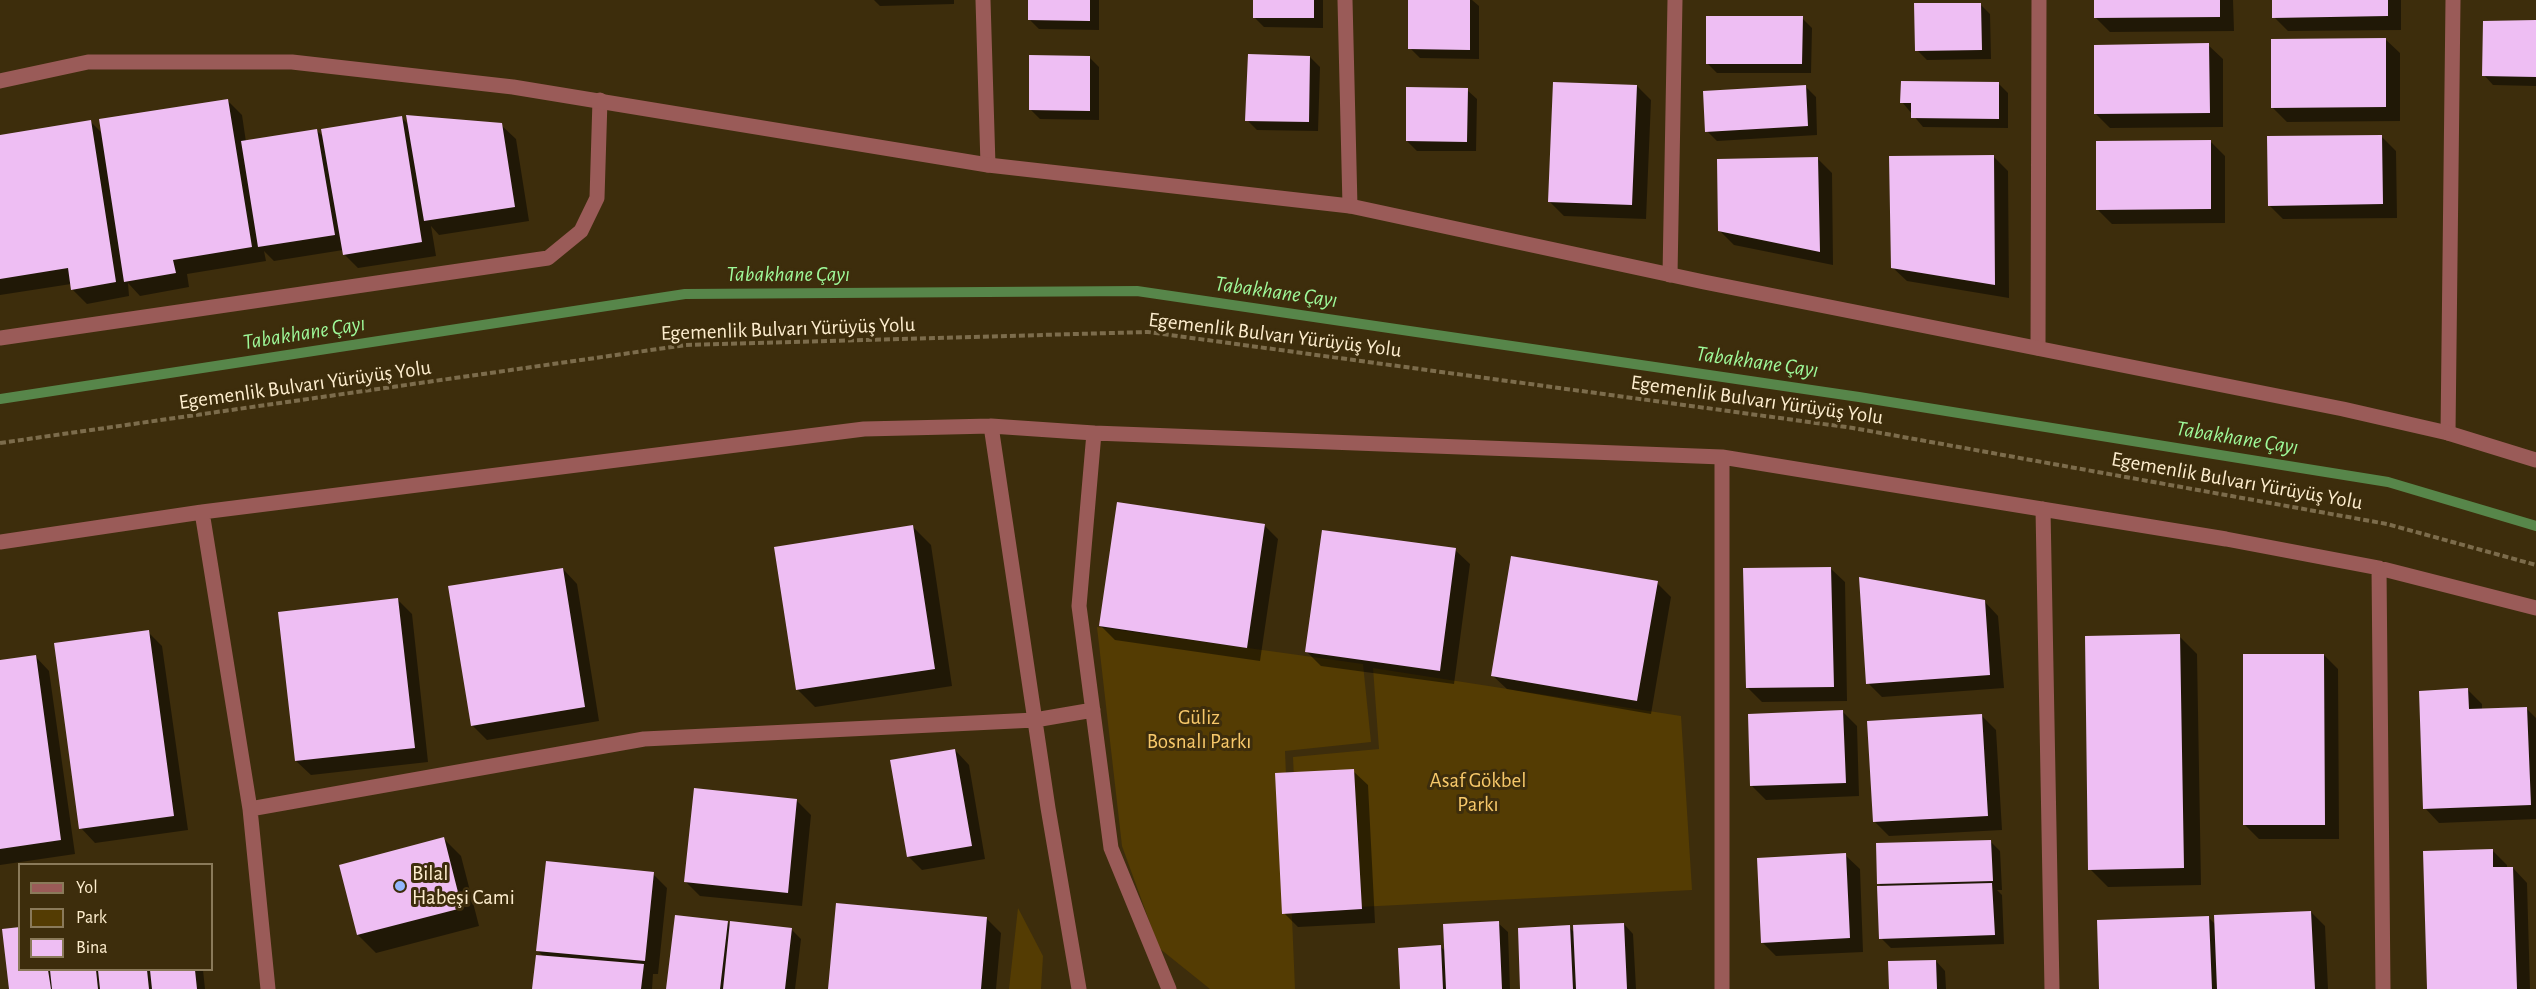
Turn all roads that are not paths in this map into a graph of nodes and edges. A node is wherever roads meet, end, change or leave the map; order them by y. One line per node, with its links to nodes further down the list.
1 (983, 0): 8 (street)
2 (1345, 0): 9 (street)
3 (1675, 0): 10 (street)
4 (2039, 0): 12 (street)
5 (2453, 0): 15 (street)
6 (0, 81): 7 (street)
7 (600, 100): 8 (street); 11 (street)
8 (988, 165): 9 (street)
9 (1350, 206): 10 (street)
10 (1670, 275): 12 (street)
11 (0, 338)
12 (2038, 348): 15 (street)
13 (991, 426): 14 (street); 19 (street); 24 (street)
14 (1094, 433): 16 (street); 23 (street)
15 (2448, 433): 17 (street)
16 (1722, 457): 18 (street); 29 (street)
17 (2536, 460)
18 (2043, 509): 21 (street); 30 (street)
19 (202, 512): 20 (street); 25 (street)
20 (0, 542)
21 (2379, 568): 22 (street); 31 (street)
22 (2536, 608)
23 (1093, 710): 24 (street); 28 (street)
24 (1035, 720): 25 (street); 27 (street)
25 (250, 809): 26 (street)
26 (268, 989)
27 (1079, 989)
28 (1169, 989)
29 (1722, 989)
30 (2052, 989)
31 (2383, 989)

